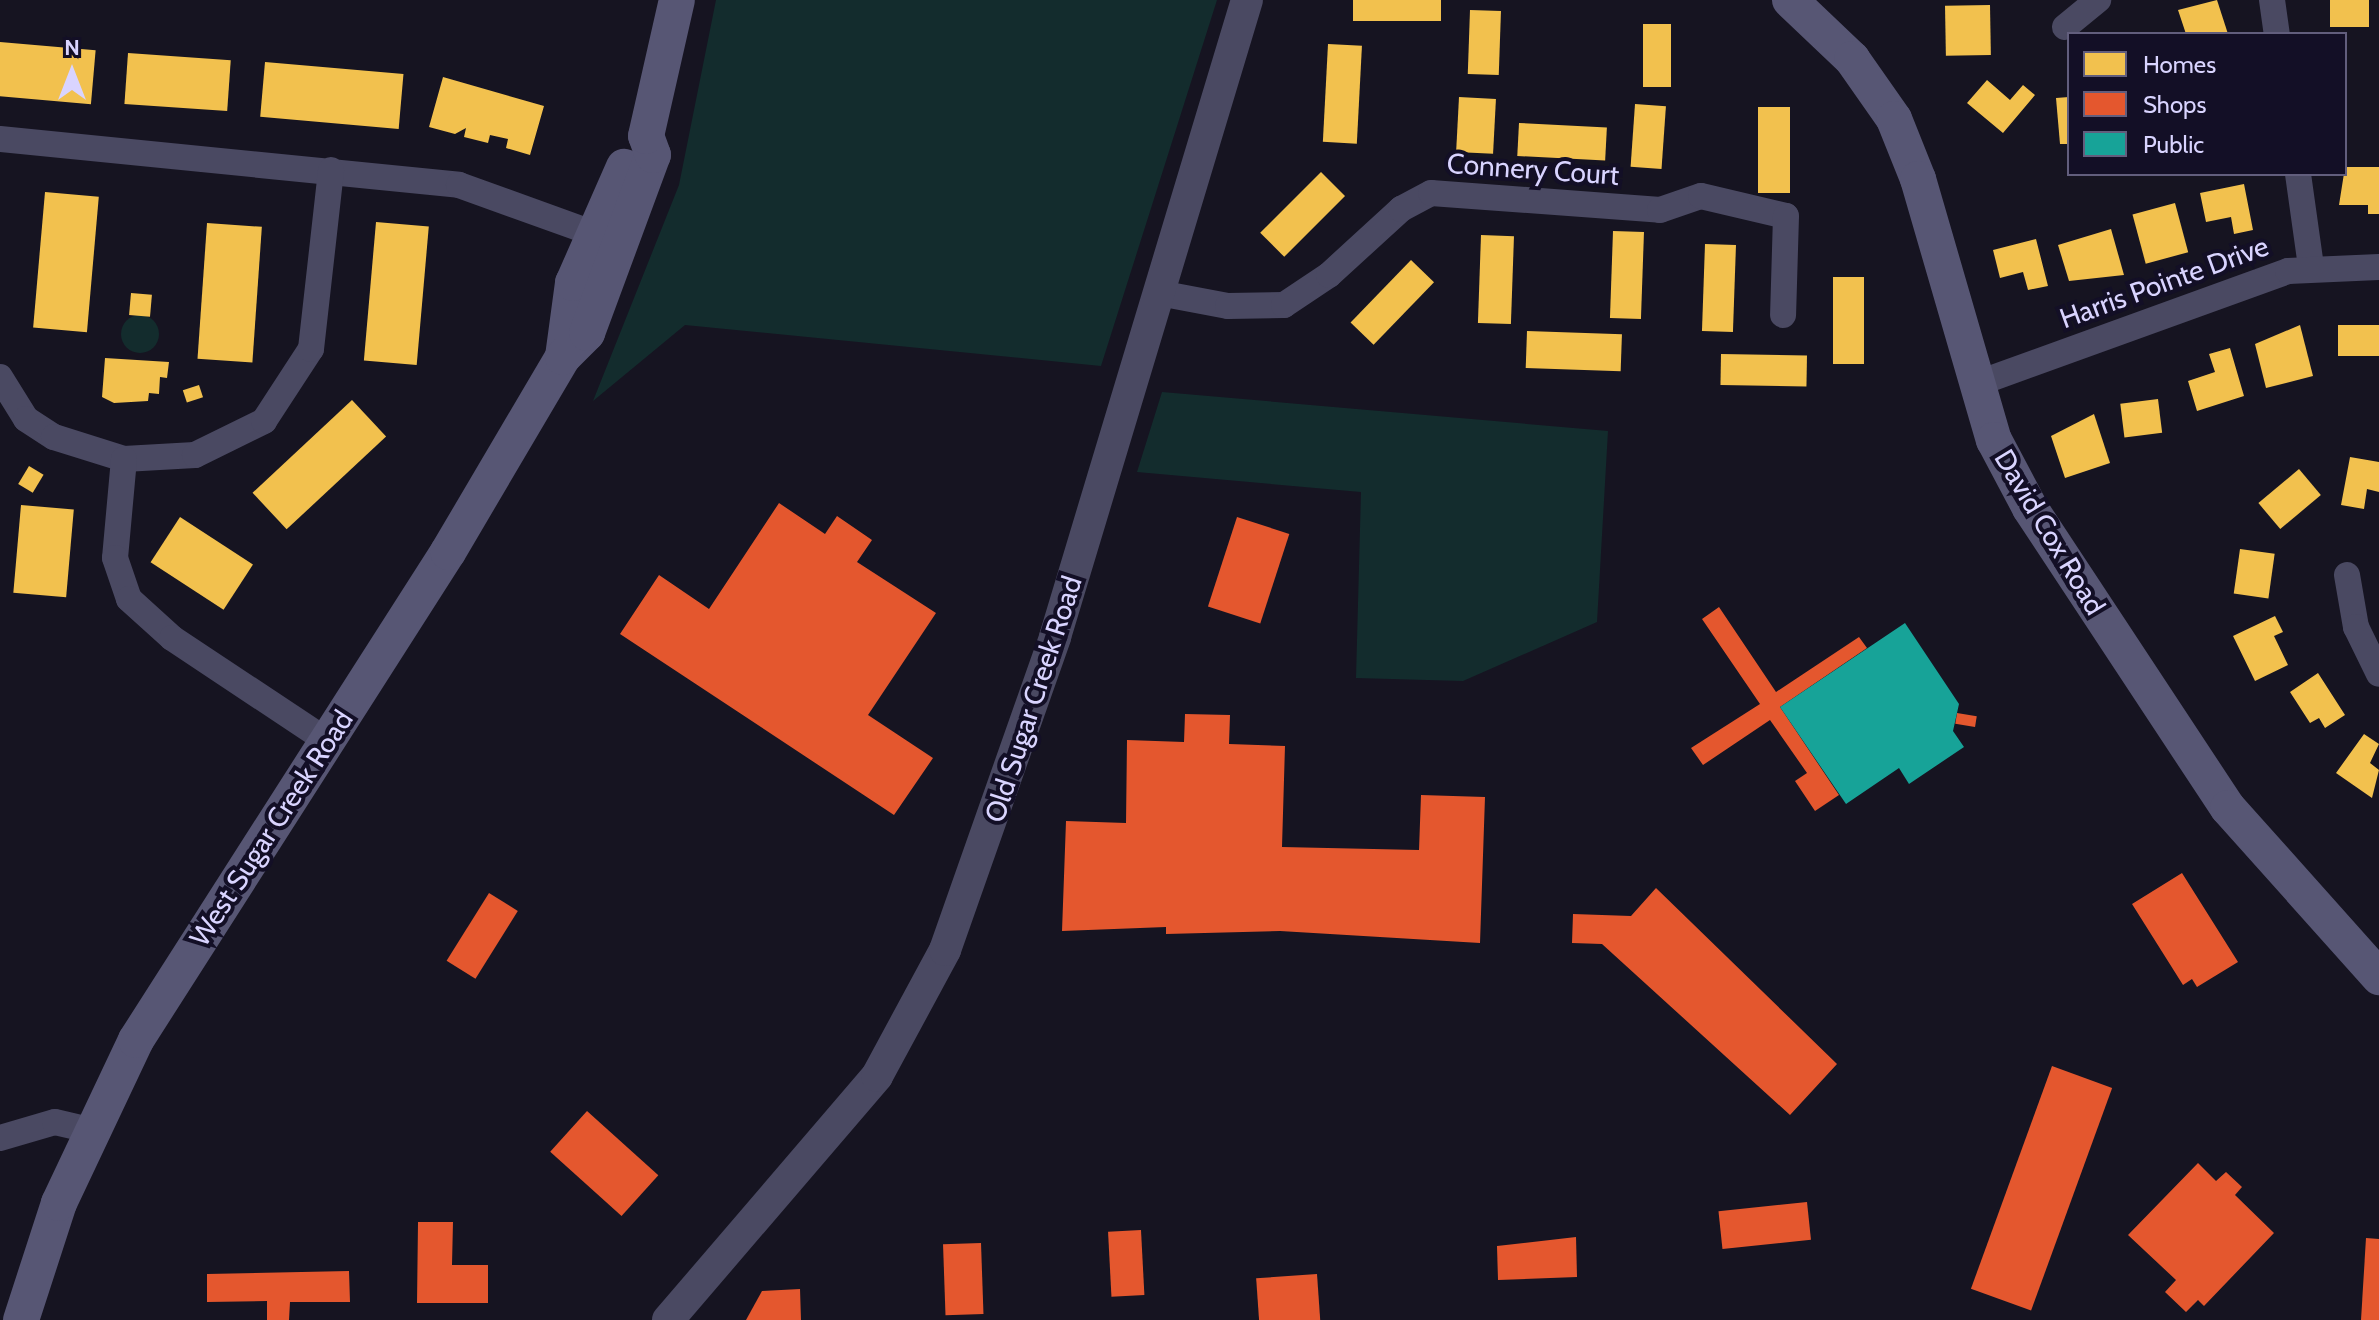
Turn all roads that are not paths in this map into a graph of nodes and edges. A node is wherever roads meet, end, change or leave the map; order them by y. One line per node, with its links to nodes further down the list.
1 (677, 0): 8 (main road, West Sugar Creek Road)
2 (1247, 0): 15 (street, Old Sugar Creek Road)
3 (1790, 0): 19 (main road, David Cox Road)
4 (2098, 0): 6 (street)
5 (2272, 0): 7 (street)
6 (2065, 27)
7 (2277, 32)
8 (646, 136): 12 (main road, West Sugar Creek Road); 17 (main road, West Sugar Creek Road)
9 (0, 139): 10 (street)
10 (331, 170): 12 (street); 20 (street)
11 (2298, 176): 13 (street)
12 (598, 235): 17 (main road, West Sugar Creek Road)
13 (2311, 266): 14 (street, Harris Pointe Drive); 19 (street, Harris Pointe Drive)
14 (2379, 267)
15 (1159, 293): 16 (street, Connery Court); 28 (street, Old Sugar Creek Road)
16 (1783, 315)
17 (563, 357): 23 (main road, West Sugar Creek Road)
18 (0, 377): 20 (street)
19 (1976, 384): 24 (main road, David Cox Road)
20 (124, 459): 23 (street)
21 (2347, 575): 22 (street)
22 (2379, 674)
23 (327, 741): 25 (main road, West Sugar Creek Road)
24 (2379, 977)
25 (90, 1130): 26 (street); 27 (main road, West Sugar Creek Road)
26 (0, 1138)
27 (21, 1320)
28 (668, 1320)

